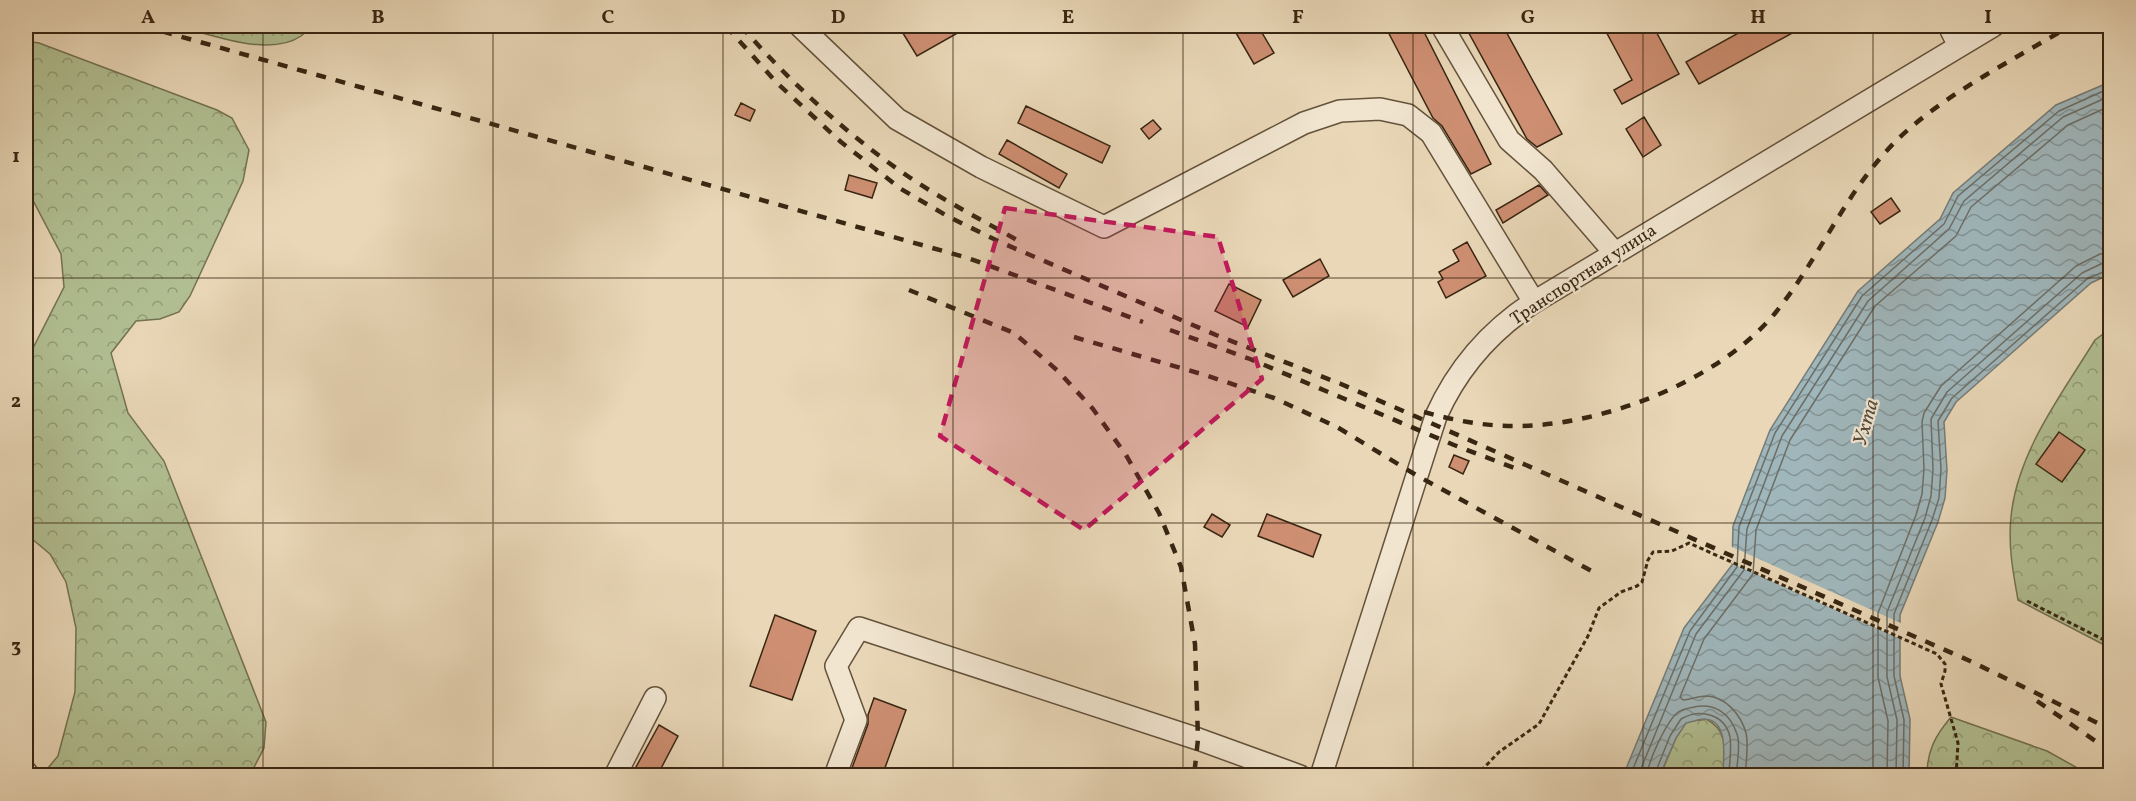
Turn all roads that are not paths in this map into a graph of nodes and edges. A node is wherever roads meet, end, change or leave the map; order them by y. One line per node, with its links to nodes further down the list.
1 (800, 26): 7 (street)
2 (1442, 26): 6 (street)
3 (1949, 26): 5 (street)
4 (1993, 26): 5 (street, Транспортная улица)
5 (1959, 46): 6 (street, Транспортная улица)
6 (1614, 252): 7 (street, Транспортная улица)
7 (1534, 302): 14 (street, Транспортная улица)
8 (655, 698): 11 (street)
9 (26, 772): 10 (street)
10 (29, 776)
11 (615, 776)
12 (835, 776): 13 (street)
13 (1300, 776)
14 (1321, 776)

